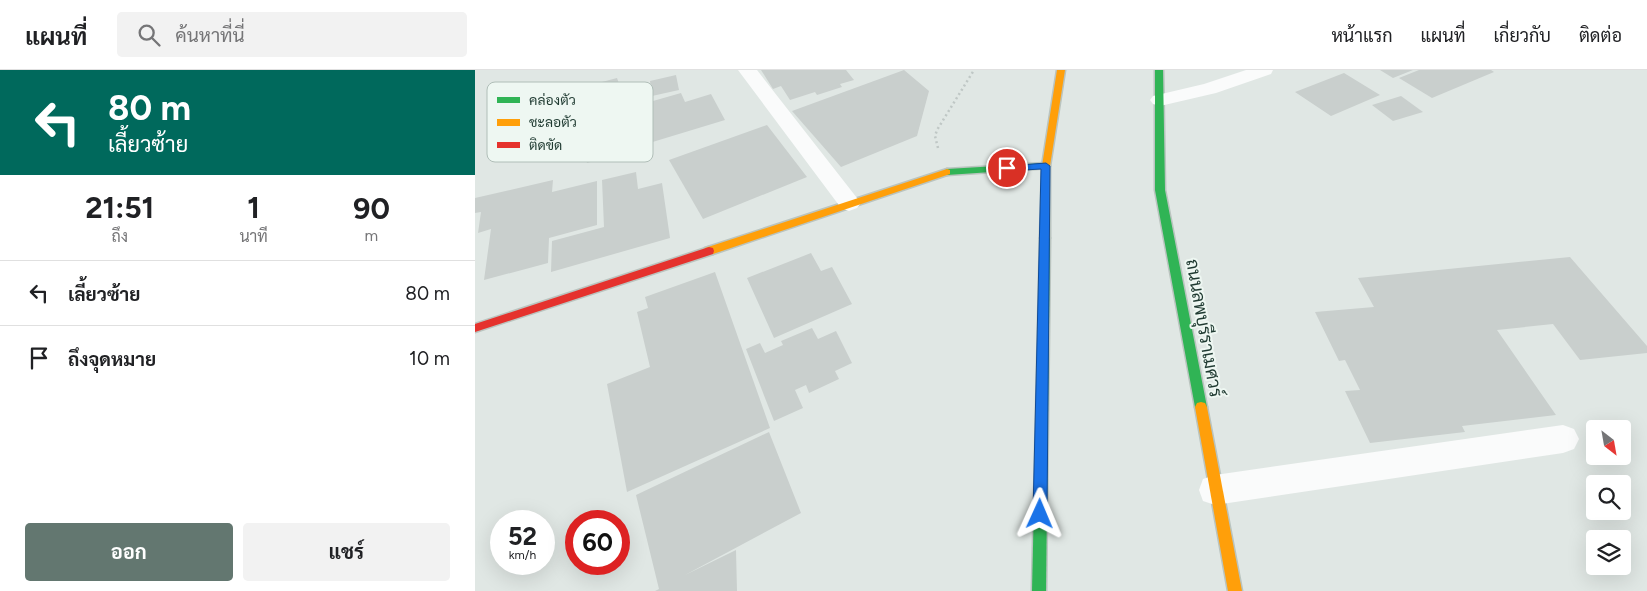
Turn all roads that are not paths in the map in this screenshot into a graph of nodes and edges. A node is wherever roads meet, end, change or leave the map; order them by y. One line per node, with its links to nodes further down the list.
1 (747, 70): 7 (street)
2 (1061, 70): 6 (main road)
3 (1159, 70): 5 (main road, ถนนลพบุรีราเมศวร์)
4 (1264, 70): 5 (street)
5 (1160, 100): 10 (main road, ถนนลพบุรีราเมศวร์)
6 (1046, 166): 7 (main road); 11 (main road)
7 (849, 203): 8 (main road)
8 (475, 328)
9 (1563, 439): 10 (street)
10 (1215, 490): 12 (main road, ถนนลพบุรีราเมศวร์)
11 (1039, 591)
12 (1235, 591)

